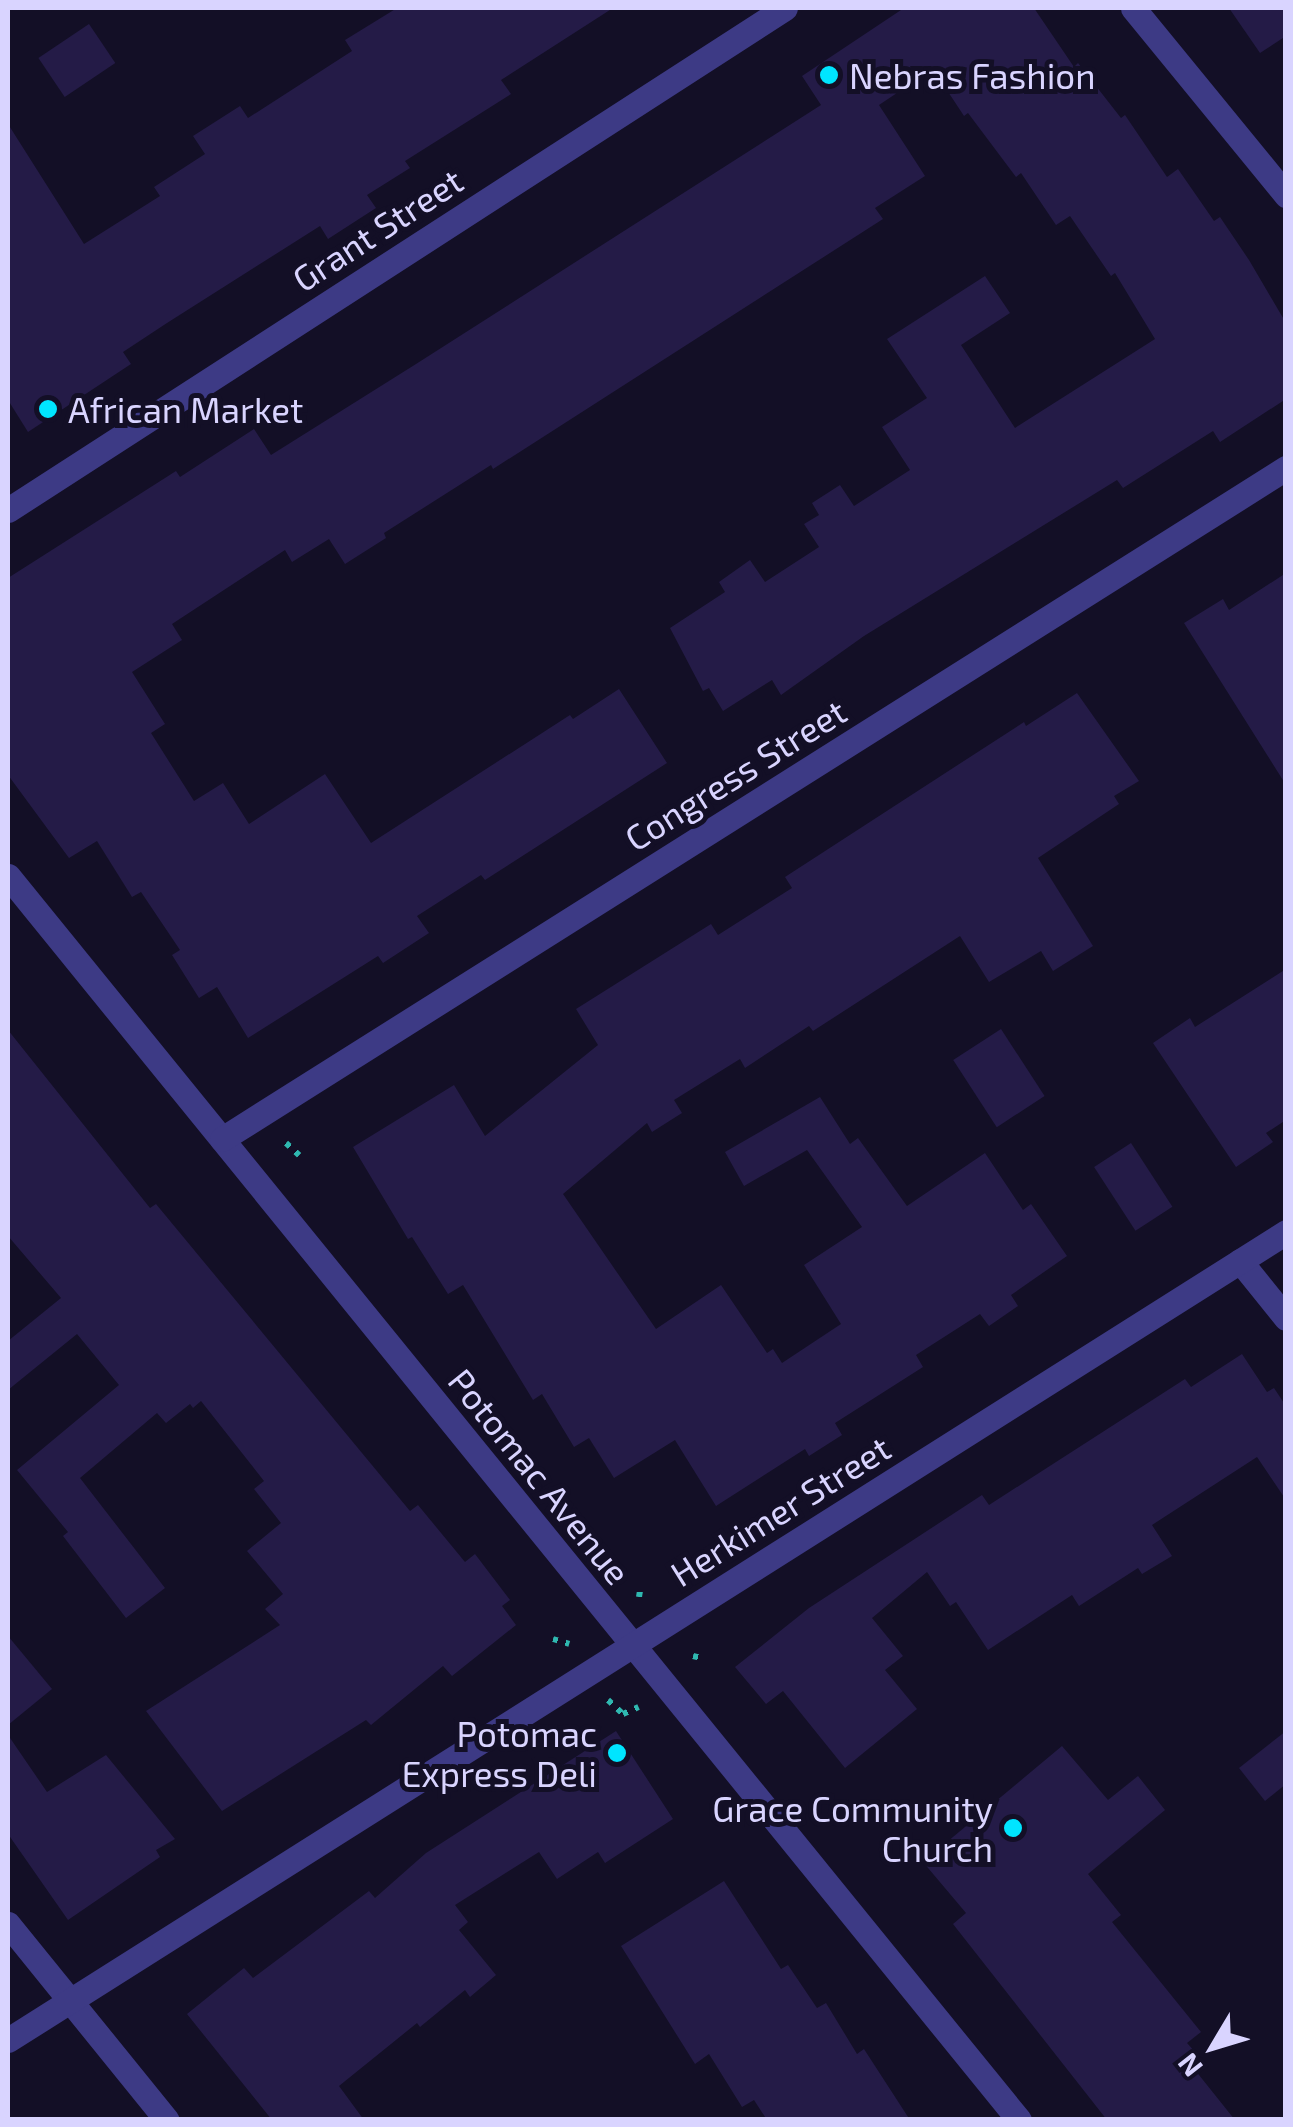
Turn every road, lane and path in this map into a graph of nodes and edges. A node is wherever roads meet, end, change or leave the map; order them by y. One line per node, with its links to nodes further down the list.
1 (785, 8): 5 (street, Grant Street)
2 (1134, 8): 3 (street)
3 (1286, 195)
4 (1286, 468): 7 (street, Congress Street)
5 (8, 510)
6 (8, 876): 7 (street, Potomac Avenue)
7 (222, 1139): 17 (street, Potomac Avenue)
8 (286, 1144): 9 (path)
9 (298, 1156)
10 (1286, 1232): 11 (street, Herkimer Street)
11 (1240, 1261): 12 (street); 17 (street, Herkimer Street)
12 (1286, 1318)
13 (640, 1585): 14 (path)
14 (638, 1596)
15 (552, 1639): 16 (path)
16 (569, 1644)
17 (632, 1645): 21 (street, Herkimer Street); 24 (street, Potomac Avenue)
18 (608, 1699): 19 (path)
19 (640, 1707)
20 (8, 1924): 21 (street)
21 (70, 2001): 22 (street, Herkimer Street); 23 (street)
22 (8, 2040)
23 (166, 2120)
24 (1019, 2120)

